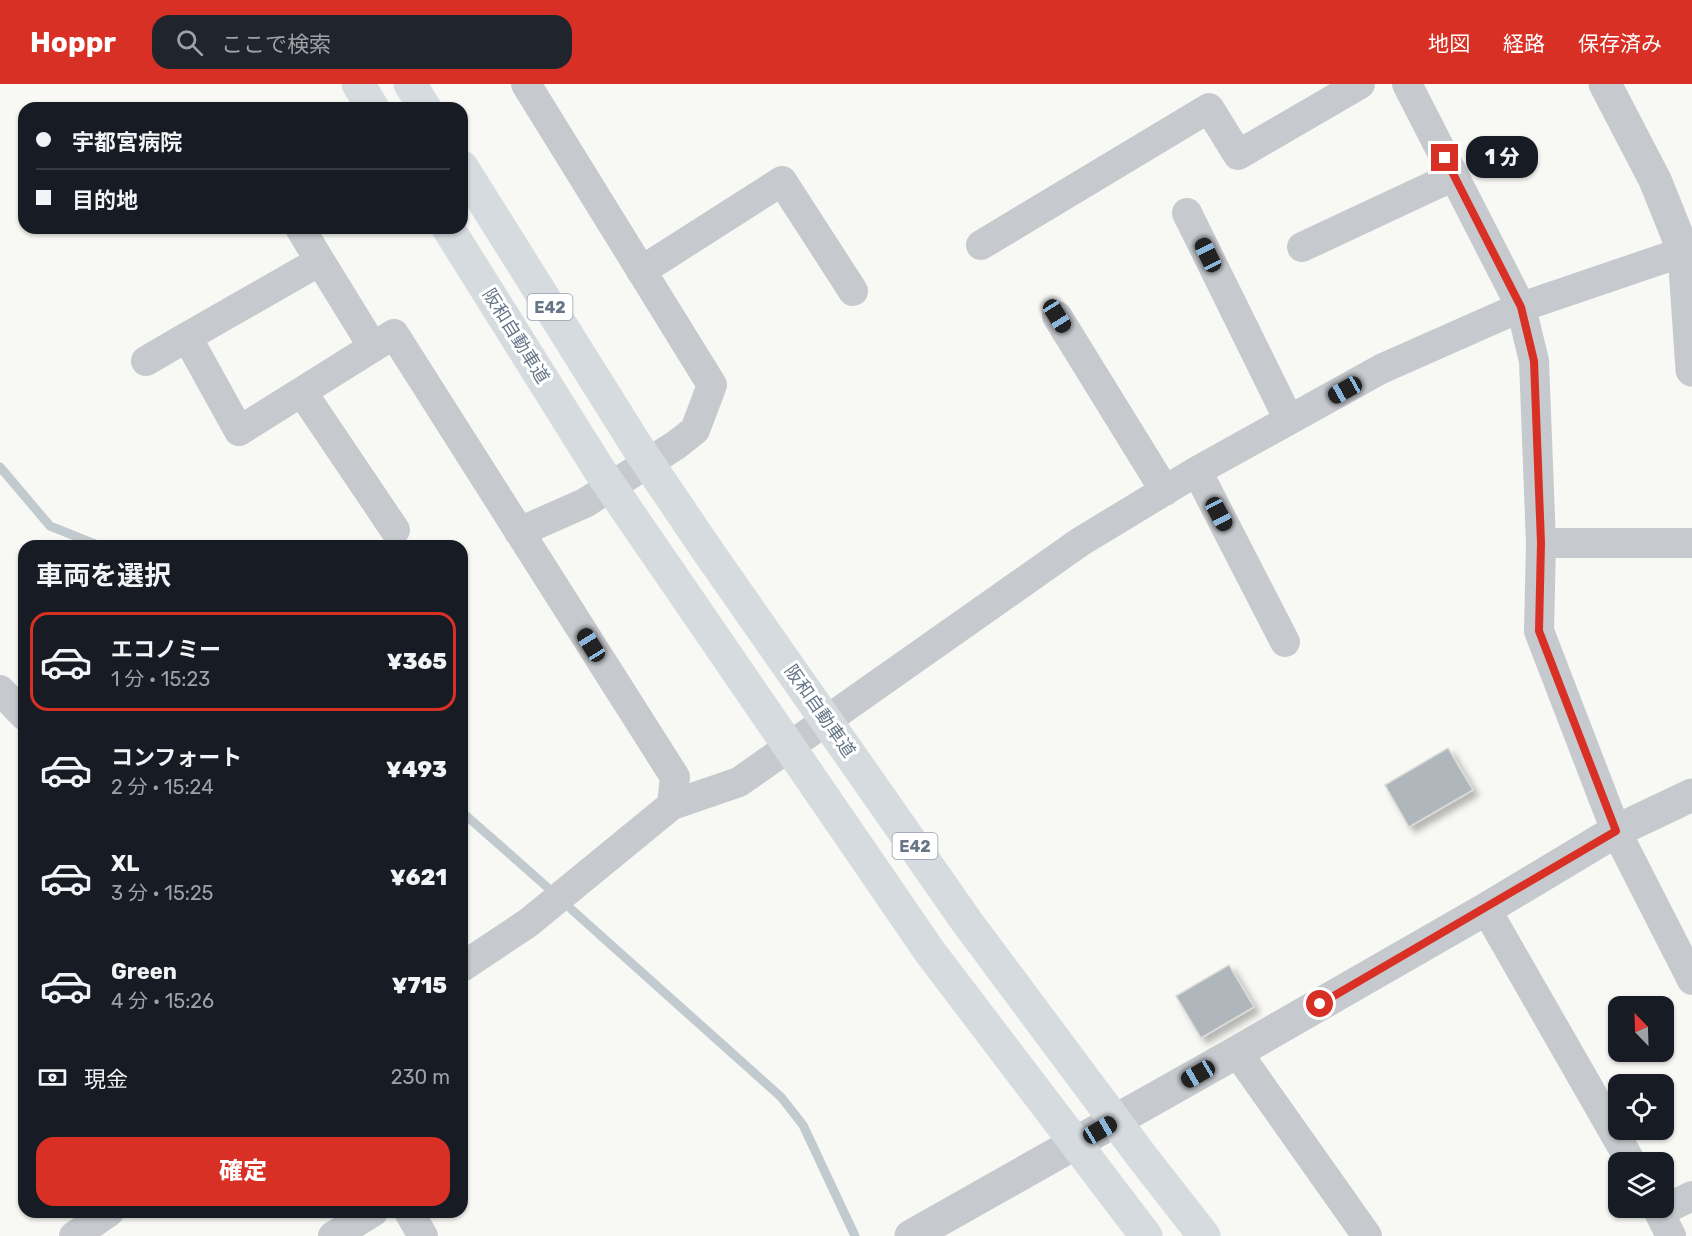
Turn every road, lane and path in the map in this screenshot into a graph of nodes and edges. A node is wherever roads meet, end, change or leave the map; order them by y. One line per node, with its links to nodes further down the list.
1 (358, 84): 7 (highway)
2 (410, 84): 8 (highway)
3 (526, 84): 18 (street)
4 (1360, 84): 14 (street)
5 (1407, 84): 9 (street)
6 (1605, 84): 16 (street)
7 (369, 102)
8 (421, 102)
9 (1455, 176): 15 (street); 20 (street)
10 (468, 177): 55 (highway, 阪和自動車道 / E42)
11 (1187, 213): 27 (street)
12 (304, 234): 17 (street)
13 (452, 234): 54 (highway, 阪和自動車道 / E42)
14 (981, 245)
15 (1302, 247)
16 (1688, 250): 20 (street); 25 (street)
17 (320, 261): 22 (street); 23 (street)
18 (641, 271): 19 (street); 31 (street)
19 (853, 291)
20 (1521, 307): 27 (street); 32 (street)
21 (1057, 316): 29 (street)
22 (187, 337): 24 (street); 26 (street)
23 (373, 347): 26 (street); 31 (street)
24 (146, 361)
25 (1692, 370)
26 (302, 392): 30 (street)
27 (1289, 420): 28 (street)
28 (1197, 471): 29 (street); 34 (street)
29 (1165, 491): 38 (street)
30 (395, 530)
31 (519, 531): 38 (street)
32 (1541, 543): 33 (street); 39 (street)
33 (1692, 543)
34 (1285, 642)
35 (0, 690): 36 (street)
36 (18, 709)
37 (1692, 795): 39 (street)
38 (672, 805): 41 (street)
39 (1616, 831): 40 (street); 42 (street)
40 (1486, 909): 43 (street); 44 (street)
41 (468, 963)
42 (1692, 980)
43 (1237, 1052): 53 (street); 56 (street)
44 (1625, 1152)
45 (1692, 1196): 46 (street)
46 (1674, 1209)
47 (100, 1218): 50 (street)
48 (363, 1218): 51 (street)
49 (412, 1218): 52 (street)
50 (74, 1236)
51 (333, 1236)
52 (423, 1236)
53 (911, 1236)
54 (1146, 1236)
55 (1204, 1236)
56 (1367, 1236)

